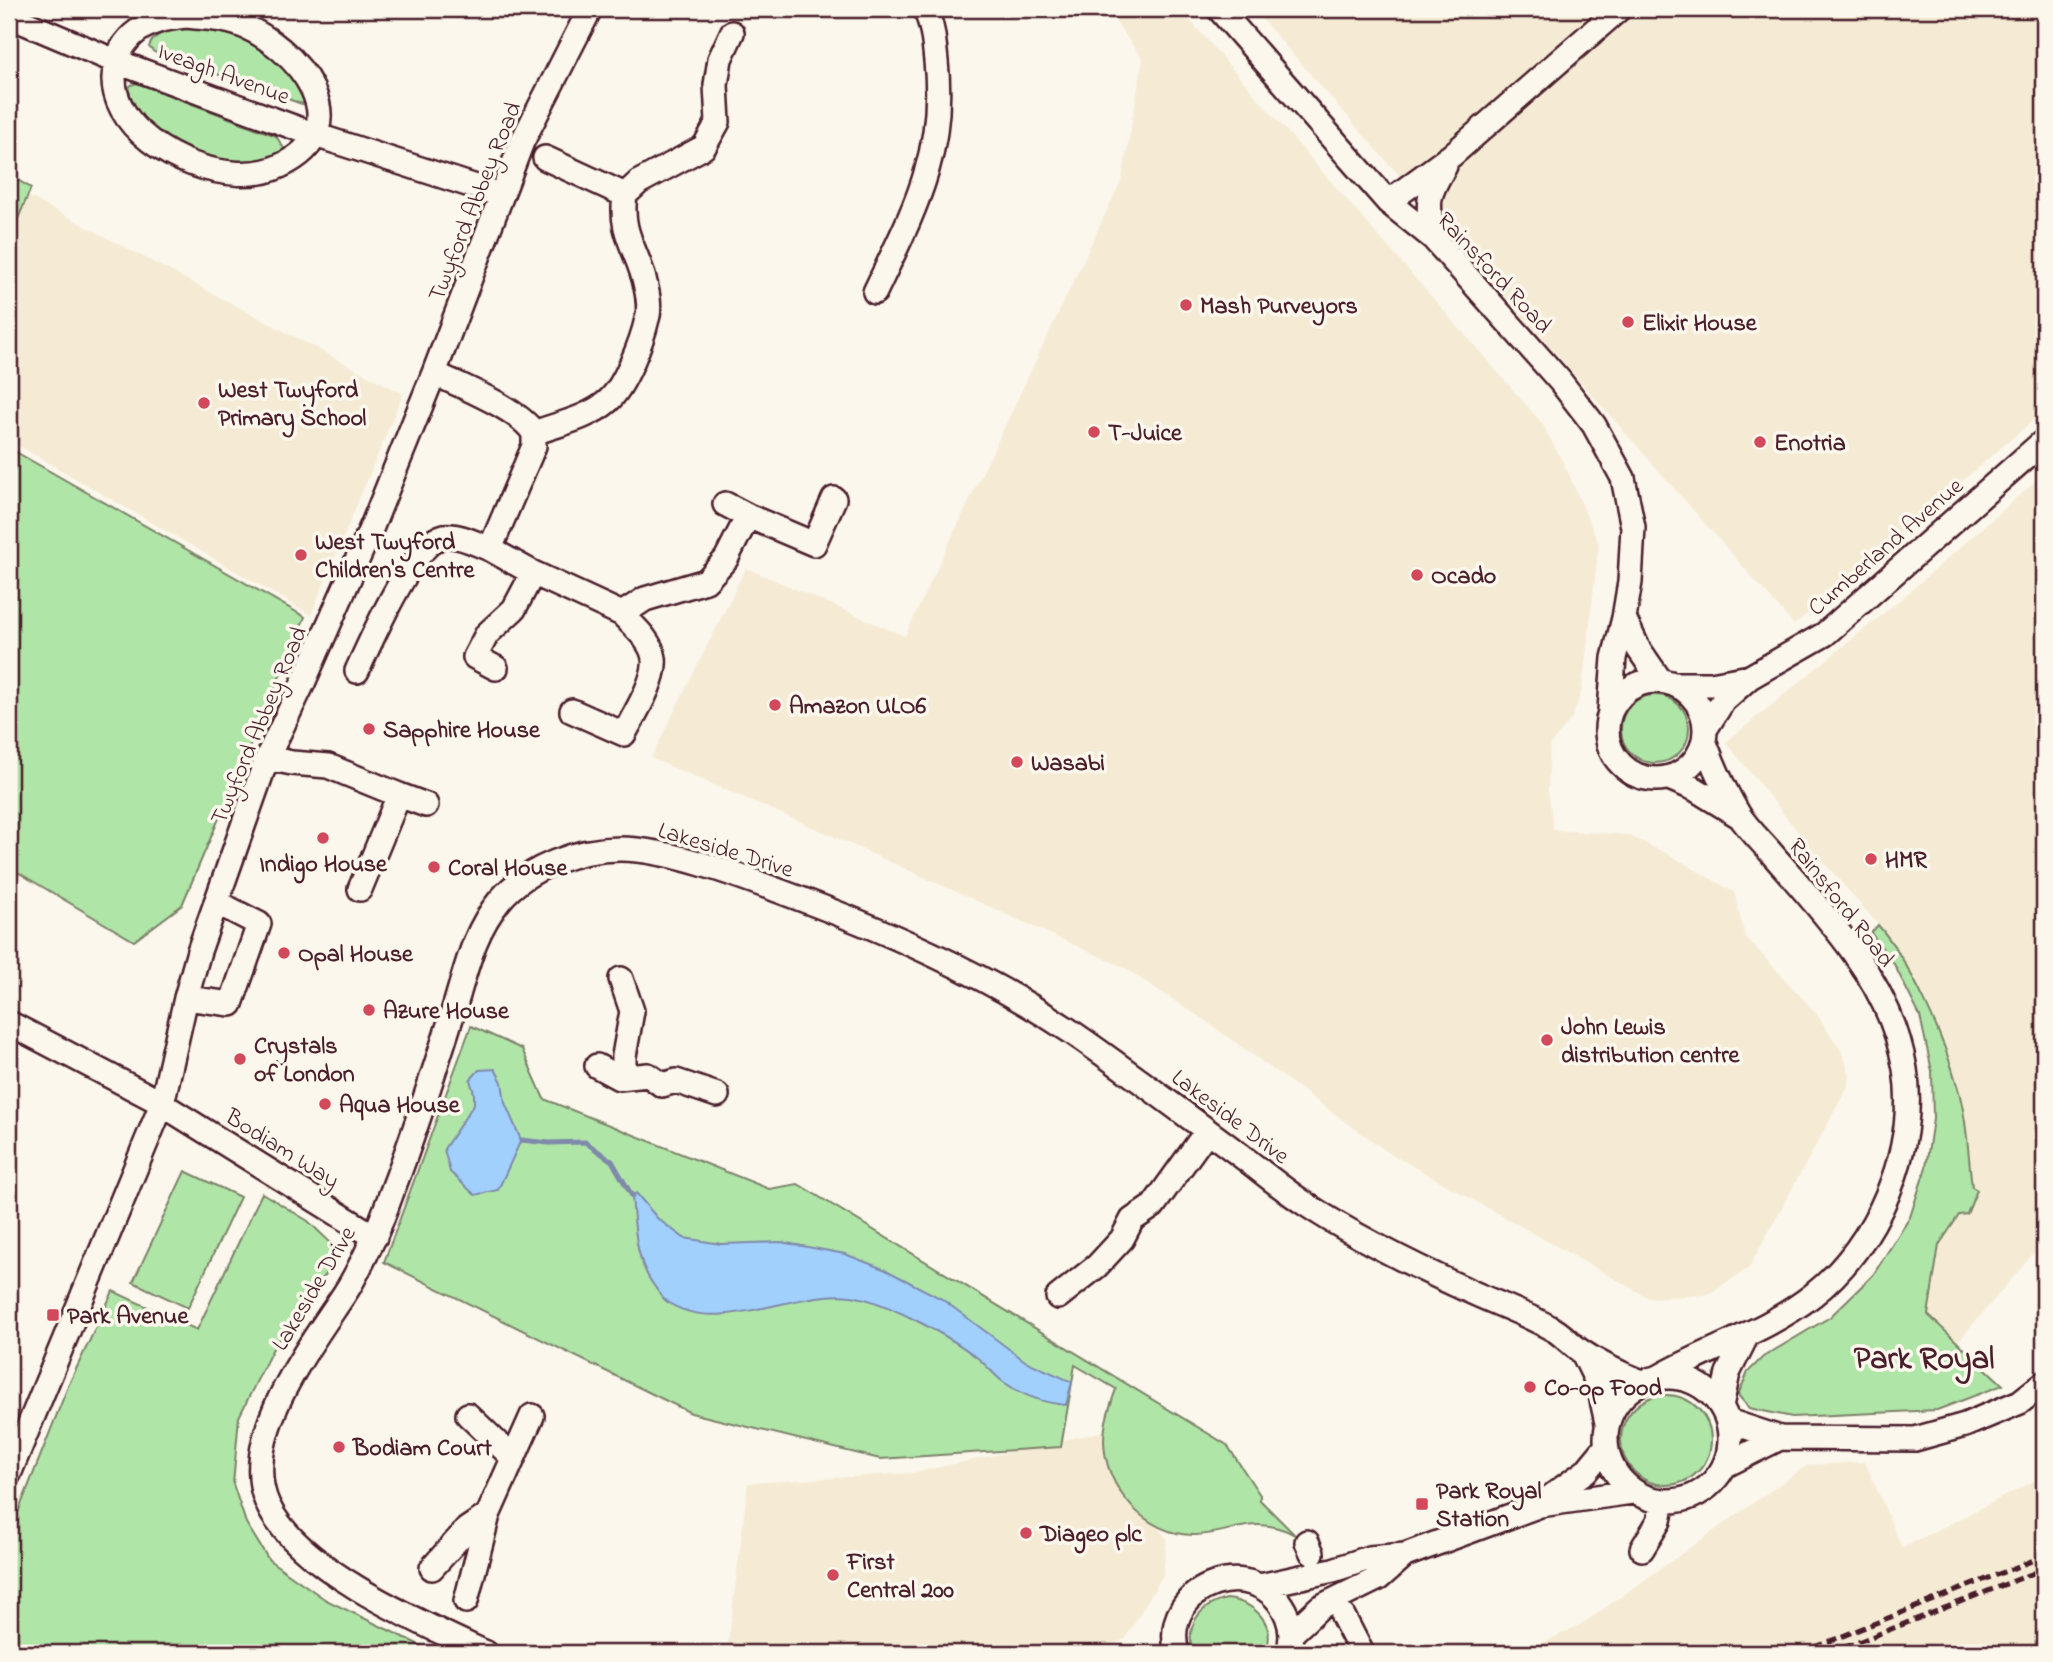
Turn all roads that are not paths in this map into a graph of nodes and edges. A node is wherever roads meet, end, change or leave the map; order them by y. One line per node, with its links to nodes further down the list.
1 (590, 9): 12 (street, Twyford Abbey Road)
2 (925, 9): 16 (street)
3 (1219, 9): 14 (street, Rainsford Road)
4 (1619, 9): 10 (street)
5 (9, 16): 8 (street, Iveagh Avenue)
6 (242, 17): 8 (street, Iveagh Avenue); 9 (street, Iveagh Avenue)
7 (732, 33): 13 (street)
8 (115, 61): 9 (street, Iveagh Avenue); 9 (street)
9 (315, 135): 12 (street, Iveagh Avenue)
10 (1452, 155): 14 (street); 15 (street)
11 (545, 158): 13 (street)
12 (501, 195): 17 (street, Twyford Abbey Road)
13 (625, 195): 18 (street)
14 (1388, 202): 15 (street, Rainsford Road)
15 (1433, 239): 26 (street, Rainsford Road)
16 (874, 292)
17 (434, 373): 18 (street); 34 (street, Twyford Abbey Road)
18 (534, 433): 23 (street)
19 (2044, 441): 29 (street, Cumberland Avenue)
20 (834, 499): 22 (street)
21 (724, 504): 22 (street)
22 (748, 516): 25 (street)
23 (490, 549): 24 (street); 28 (street)
24 (533, 573): 25 (street); 27 (street)
25 (622, 614): 32 (street)
26 (1624, 618): 30 (street); 31 (street, Rainsford Road)
27 (496, 668)
28 (357, 671)
29 (1750, 677): 30 (street, Cumberland Avenue); 33 (street, Cumberland Avenue)
30 (1669, 682): 31 (street); 33 (street)
31 (1610, 710): 35 (street)
32 (572, 711)
33 (1705, 735): 35 (street); 38 (street, Rainsford Road)
34 (267, 758): 36 (street); 40 (street, Twyford Abbey Road)
35 (1669, 778): 38 (street, Rainsford Road)
36 (399, 796): 37 (street); 39 (street)
37 (426, 806)
38 (1739, 816): 51 (street, Rainsford Road)
39 (360, 889)
40 (216, 902): 42 (street, Twyford Abbey Road); 42 (street)
41 (621, 979): 45 (street)
42 (186, 998): 47 (street, Twyford Abbey Road)
43 (9, 1023): 47 (street, Bodiam Way)
44 (597, 1066): 45 (street)
45 (624, 1077): 46 (street)
46 (717, 1095)
47 (162, 1104): 49 (street, Bodiam Way); 63 (street, Twyford Abbey Road)
48 (1207, 1131): 49 (street, Lakeside Drive); 50 (street); 52 (street, Lakeside Drive)
49 (375, 1237): 76 (street, Lakeside Drive)
50 (1058, 1297)
51 (1746, 1337): 53 (street, Rainsford Road); 55 (street)
52 (1583, 1353): 53 (street, Lakeside Drive); 58 (street, Lakeside Drive)
53 (1651, 1379): 55 (street); 58 (street)
54 (2044, 1383): 59 (street)
55 (1725, 1413): 59 (street); 62 (street)
56 (468, 1415): 61 (street)
57 (532, 1416): 61 (street)
58 (1607, 1423): 60 (street)
59 (1780, 1438): 62 (street)
60 (1605, 1448): 64 (street); 66 (street)
61 (513, 1458): 67 (street)
62 (1726, 1465): 65 (street)
63 (9, 1474)
64 (1632, 1492): 65 (street); 66 (street)
65 (1663, 1502): 68 (street)
66 (1540, 1505): 69 (street)
67 (488, 1515): 70 (street); 72 (street)
68 (1642, 1549)
69 (1405, 1555): 71 (street); 74 (street)
70 (432, 1569)
71 (1260, 1586): 74 (street); 75 (street)
72 (466, 1601)
73 (1343, 1616): 77 (street)
74 (1290, 1644)
75 (1170, 1649)
76 (486, 1653)
77 (1362, 1653)

